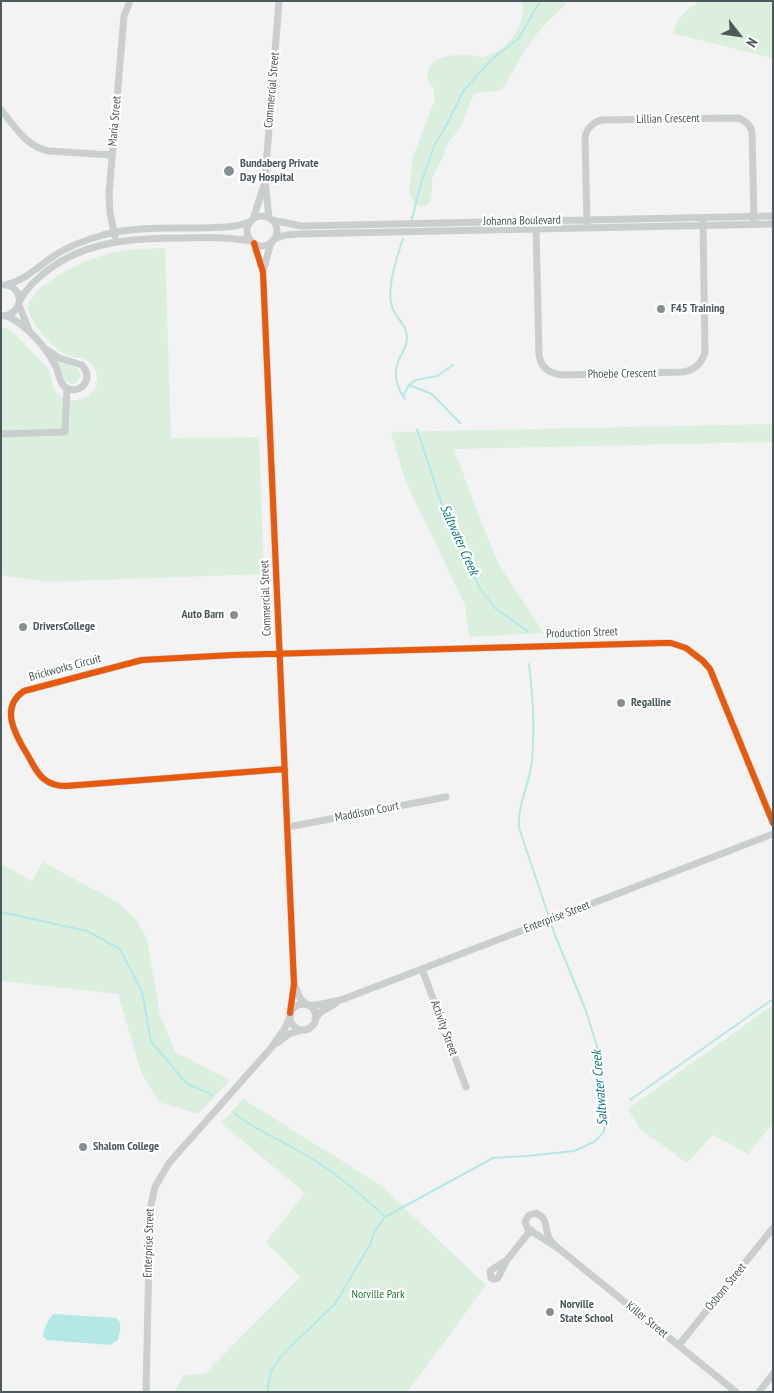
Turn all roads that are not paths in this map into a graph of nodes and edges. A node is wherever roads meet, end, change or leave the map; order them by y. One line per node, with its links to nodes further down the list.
1 (130, 1): 4 (street, Maria Street)
2 (279, 1): 5 (street, Commercial Street)
3 (1, 110): 4 (street)
4 (112, 155): 14 (street, Maria Street)
5 (265, 180): 7 (street, Commercial Street); 9 (street, Commercial Street)
6 (773, 216): 8 (street, Johanna Boulevard)
7 (270, 219): 9 (street); 13 (street, Johanna Boulevard); 16 (street)
8 (754, 220): 10 (street, Johanna Boulevard); 11 (street, Lillian Crescent); 12 (street, Johanna Boulevard)
9 (251, 221): 14 (street); 17 (street)
10 (703, 222): 11 (street, Johanna Boulevard); 13 (street, Phoebe Crescent)
11 (587, 224): 13 (street, Johanna Boulevard)
12 (773, 224)
13 (536, 225): 16 (street, Johanna Boulevard)
14 (114, 232): 15 (street, Maria Street); 19 (street)
15 (116, 241): 17 (street); 20 (street)
16 (273, 241): 17 (street); 18 (street, Commercial Street)
17 (252, 242): 18 (street, Commercial Street)
18 (263, 272): 26 (street, Commercial Street)
19 (3, 285): 20 (street)
20 (19, 302): 21 (street); 22 (street)
21 (4, 316): 22 (street)
22 (31, 332): 23 (street)
23 (44, 348): 24 (street); 24 (street)
24 (67, 388): 25 (street)
25 (1, 434)
26 (280, 653): 27 (street, Commercial Street); 27 (street, Brickworks Circuit); 29 (street, Production Street)
27 (285, 769): 30 (street, Commercial Street)
28 (446, 797): 30 (street, Maddison Court)
29 (773, 823)
30 (288, 827): 33 (street, Commercial Street)
31 (773, 834): 32 (street, Enterprise Street)
32 (422, 969): 34 (street, Enterprise Street); 40 (street, Activity Street)
33 (294, 984): 35 (street, Commercial Street); 36 (street, Commercial Street)
34 (341, 1000): 35 (street, Enterprise Street); 37 (street, Enterprise Street)
35 (307, 1004): 36 (street); 37 (street)
36 (290, 1015): 38 (street); 39 (street, Enterprise Street)
37 (315, 1019): 38 (street)
38 (303, 1030): 39 (street, Enterprise Street)
39 (271, 1048): 47 (street, Enterprise Street)
40 (466, 1087)
41 (773, 1228): 45 (street, Osborn Street)
42 (531, 1230): 43 (street, Killer Street); 43 (street); 44 (street)
43 (558, 1248): 45 (street, Killer Street)
44 (507, 1260)
45 (679, 1345): 48 (street, Killer Street)
46 (773, 1374): 49 (street)
47 (146, 1392)
48 (736, 1392)
49 (759, 1392)

